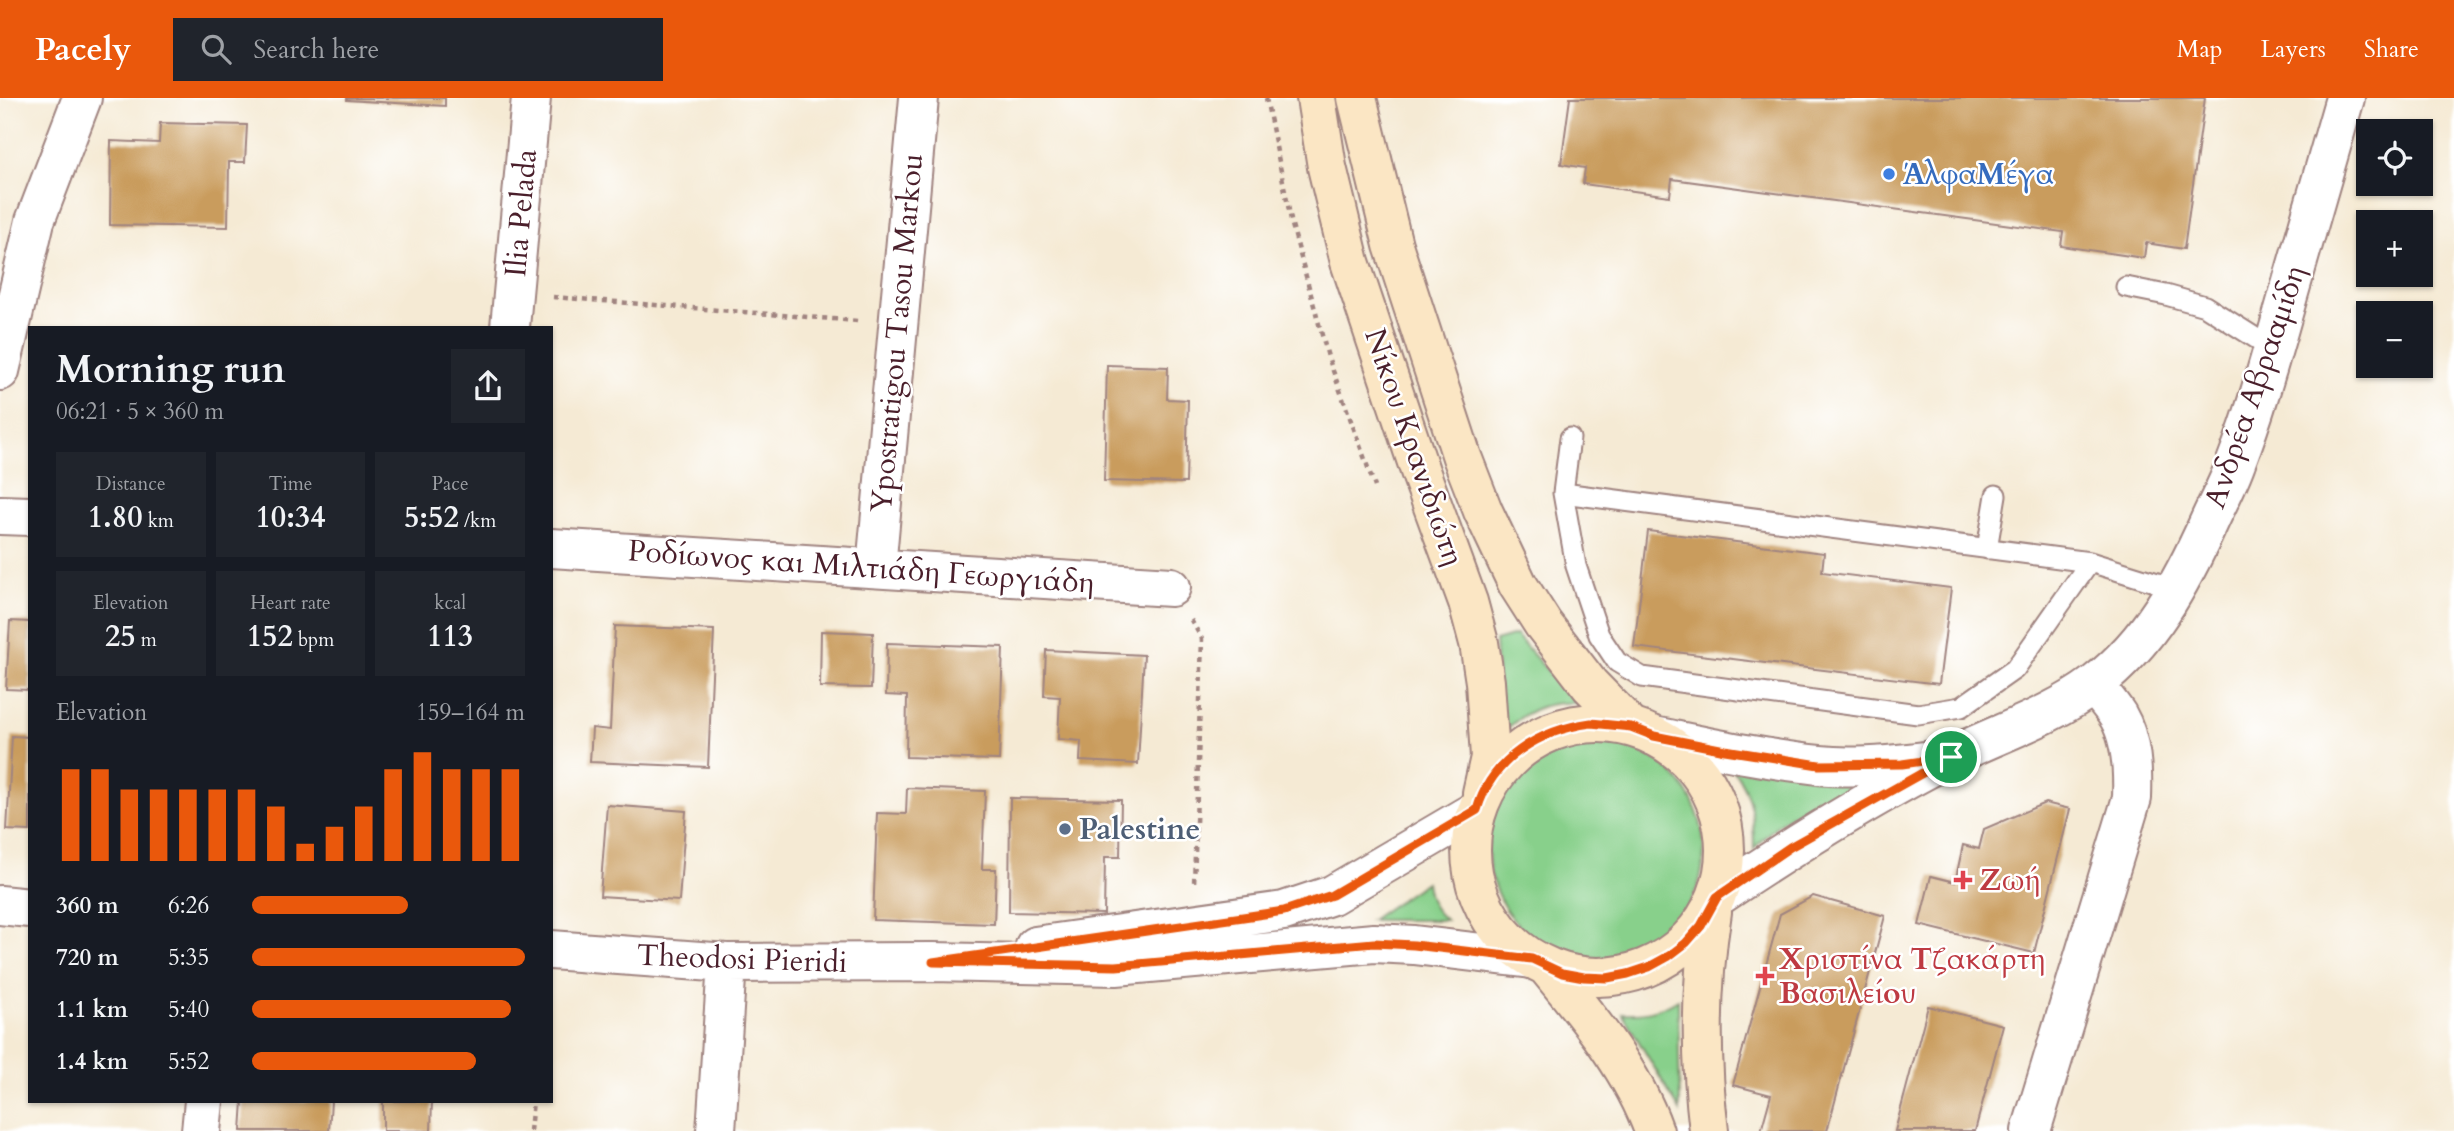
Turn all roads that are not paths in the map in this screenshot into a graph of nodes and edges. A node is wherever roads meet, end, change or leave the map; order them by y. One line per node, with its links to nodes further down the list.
1 (82, 98): 10 (street)
2 (531, 98): 8 (street, Ilia Pelada)
3 (919, 98): 19 (street, Ypostratigou Tasou Markou)
4 (1316, 98): 25 (main road, Νίκου Κρανιδιώτη)
5 (1357, 98): 23 (main road, Νίκου Κρανιδιώτη)
6 (2346, 98): 9 (street, Ανδρέα Αβρααμίδη)
7 (2126, 287): 9 (lane)
8 (512, 310)
9 (2273, 349): 21 (street, Ανδρέα Αβρααμίδη)
10 (0, 371)
11 (1570, 438): 12 (lane)
12 (1563, 493): 17 (lane); 18 (lane)
13 (1996, 495): 17 (lane)
14 (0, 514): 15 (street)
15 (28, 516)
16 (553, 548): 19 (street, Ροδίωνος και Μιλτιάδη Γεωργιάδη)
17 (1987, 549): 18 (lane)
18 (2090, 562): 21 (lane)
19 (876, 568): 20 (street, Ροδίωνος και Μιλτιάδη Γεωργιάδη)
20 (1171, 587)
21 (2177, 589): 22 (street, Ανδρέα Αβρααμίδη)
22 (2094, 685): 24 (street, Ανδρέα Αβρααμίδη); 38 (street)
23 (1643, 732): 24 (street, Ανδρέα Αβρααμίδη); 25 (main road); 26 (main road, Νίκου Κρανιδιώτη)
24 (1951, 757): 26 (street, Ανδρέα Αβρααμίδη)
25 (1478, 804): 30 (street, Theodosi Pieridi); 32 (main road, Νίκου Κρανιδιώτη)
26 (1715, 902): 32 (main road); 37 (main road)
27 (0, 905): 28 (street)
28 (28, 908)
29 (553, 950): 31 (street, Theodosi Pieridi)
30 (933, 962): 31 (street, Theodosi Pieridi); 32 (street, Theodosi Pieridi)
31 (727, 963): 35 (street)
32 (1539, 963): 36 (main road)
33 (204, 1103): 34 (street)
34 (201, 1131)
35 (716, 1131)
36 (1654, 1131)
37 (1709, 1131)
38 (2031, 1131)

